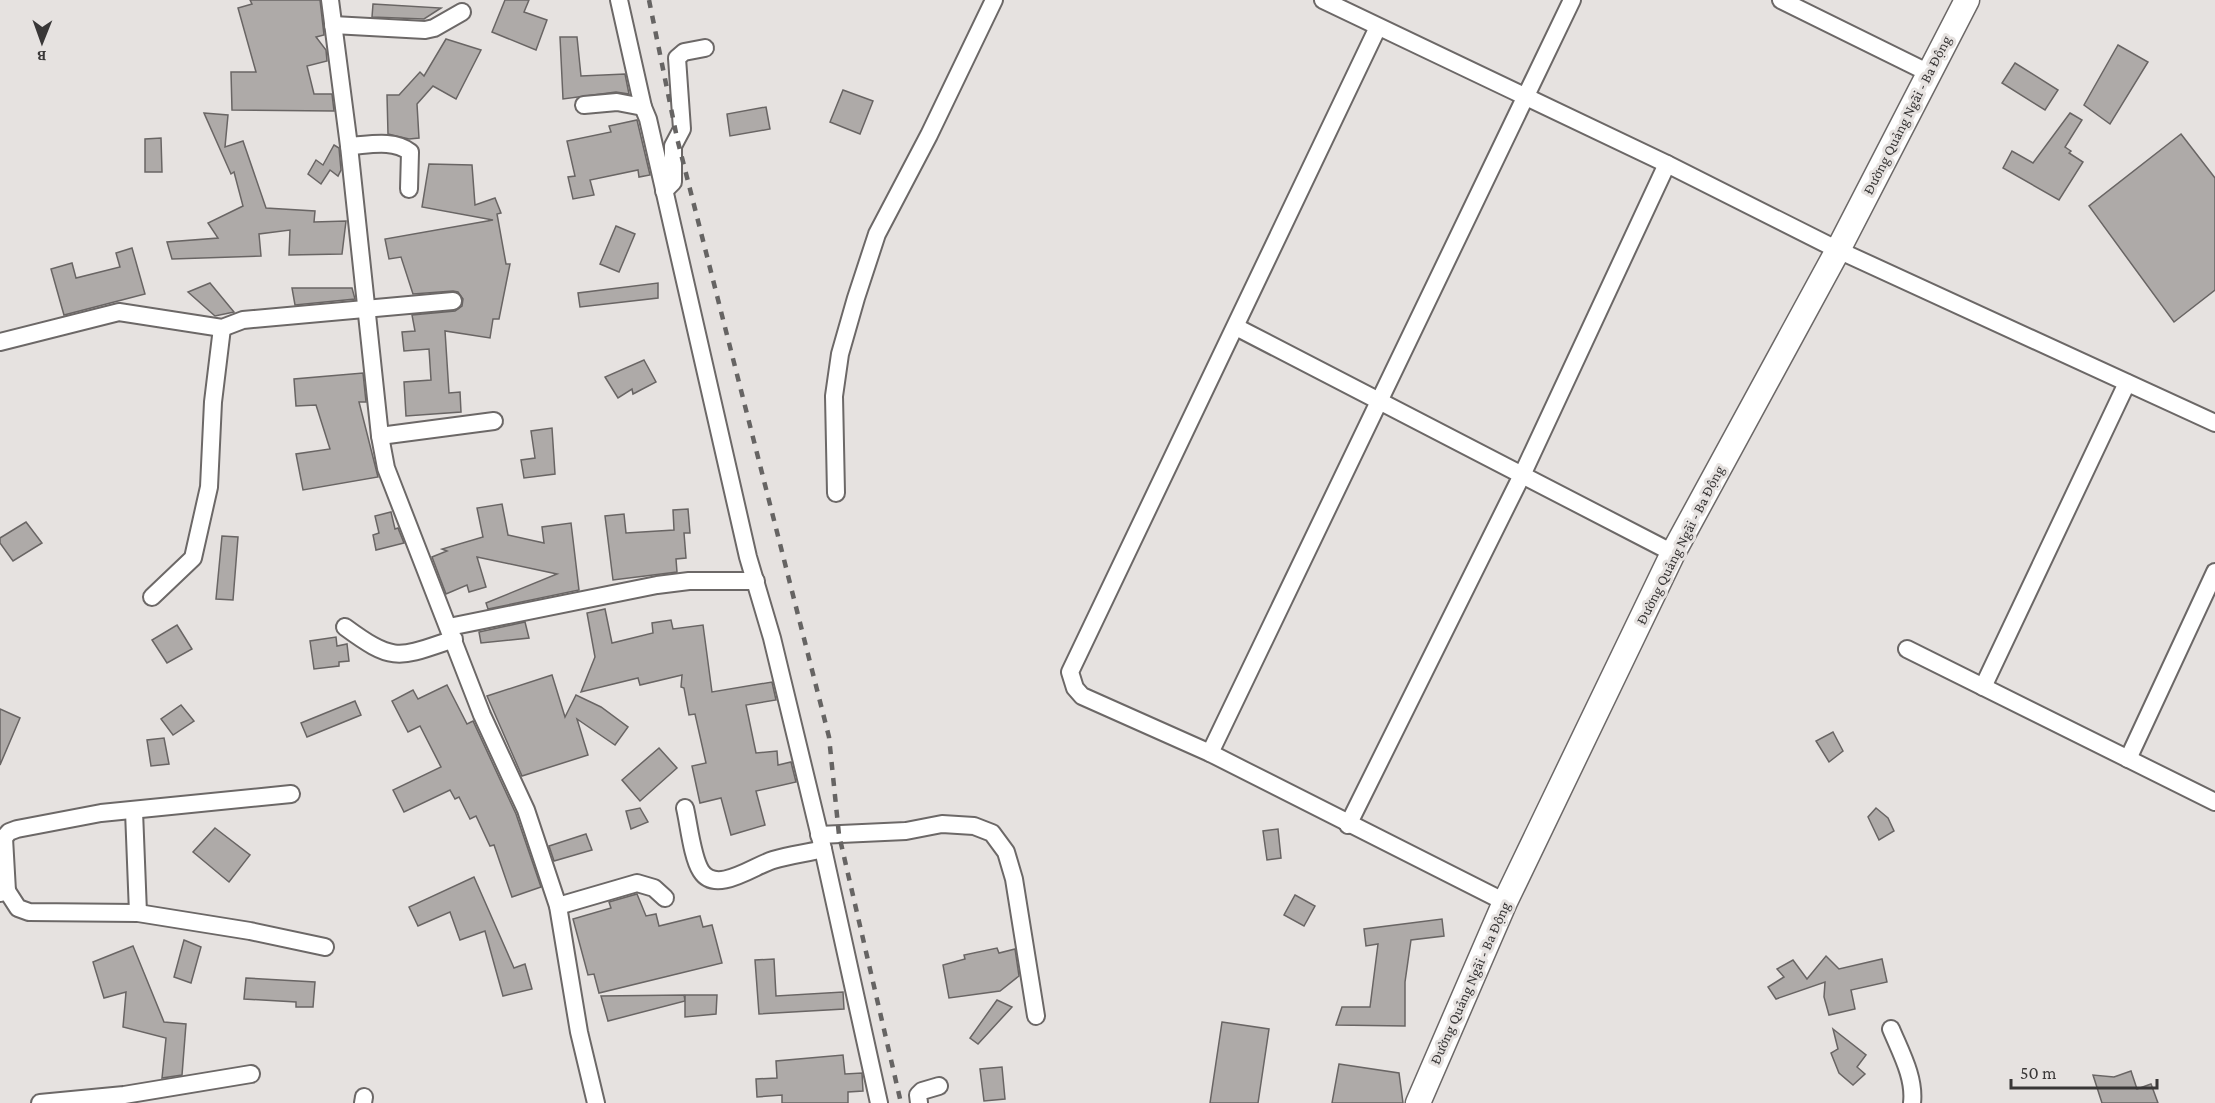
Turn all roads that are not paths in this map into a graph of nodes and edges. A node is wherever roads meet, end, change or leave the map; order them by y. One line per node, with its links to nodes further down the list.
1 (330, 0): 9 (street)
2 (619, 0): 15 (street)
3 (994, 0): 32 (street)
4 (1323, 0): 10 (street)
5 (1572, 0): 13 (street)
6 (1781, 0): 12 (street)
7 (1967, 0): 12 (main road, Đường Quảng Ngãi - Ba Động)
8 (462, 12): 9 (street)
9 (333, 25): 16 (street)
10 (1378, 27): 13 (street); 23 (street)
11 (705, 48): 19 (street)
12 (1928, 72): 20 (main road, Đường Quảng Ngãi - Ba Động)
13 (1526, 96): 17 (street); 27 (street)
14 (584, 105): 15 (street)
15 (643, 106): 19 (street)
16 (349, 146): 18 (street); 22 (street)
17 (1667, 164): 20 (street); 31 (street)
18 (409, 189)
19 (664, 191): 35 (street)
20 (1838, 250): 26 (street); 33 (main road, Đường Quảng Ngãi - Ba Động)
21 (453, 301): 22 (street)
22 (367, 308): 24 (street); 30 (street)
23 (1236, 327): 27 (street); 41 (street)
24 (222, 328): 25 (street); 36 (street)
25 (0, 342)
26 (2127, 383): 29 (street); 40 (street)
27 (1377, 401): 31 (street); 41 (street)
28 (494, 421): 30 (street)
29 (2215, 423)
30 (380, 436): 38 (street)
31 (1523, 473): 33 (street); 47 (street)
32 (836, 494)
33 (1673, 553): 51 (main road, Đường Quảng Ngãi - Ba Động)
34 (2215, 572): 42 (street)
35 (756, 581): 38 (street); 48 (street)
36 (152, 597)
37 (345, 627): 38 (street)
38 (452, 633): 52 (street)
39 (1907, 649): 40 (street)
40 (1983, 687): 42 (street)
41 (1210, 753): 47 (street)
42 (2128, 759): 44 (street)
43 (291, 795): 46 (street)
44 (2215, 802)
45 (685, 808): 48 (street)
46 (134, 810): 49 (street); 53 (street)
47 (1348, 825): 51 (street)
48 (821, 842): 55 (street); 61 (street)
49 (4, 892): 53 (street)
50 (665, 898): 52 (street)
51 (1505, 902): 63 (main road, Đường Quảng Ngãi - Ba Động)
52 (558, 906): 60 (street)
53 (138, 913): 54 (street)
54 (325, 947)
55 (1036, 1016)
56 (1891, 1029): 64 (street)
57 (251, 1074): 59 (street)
58 (939, 1086): 62 (street)
59 (40, 1103)
60 (596, 1103)
61 (879, 1103)
62 (919, 1103)
63 (1418, 1103)
64 (1912, 1103)

